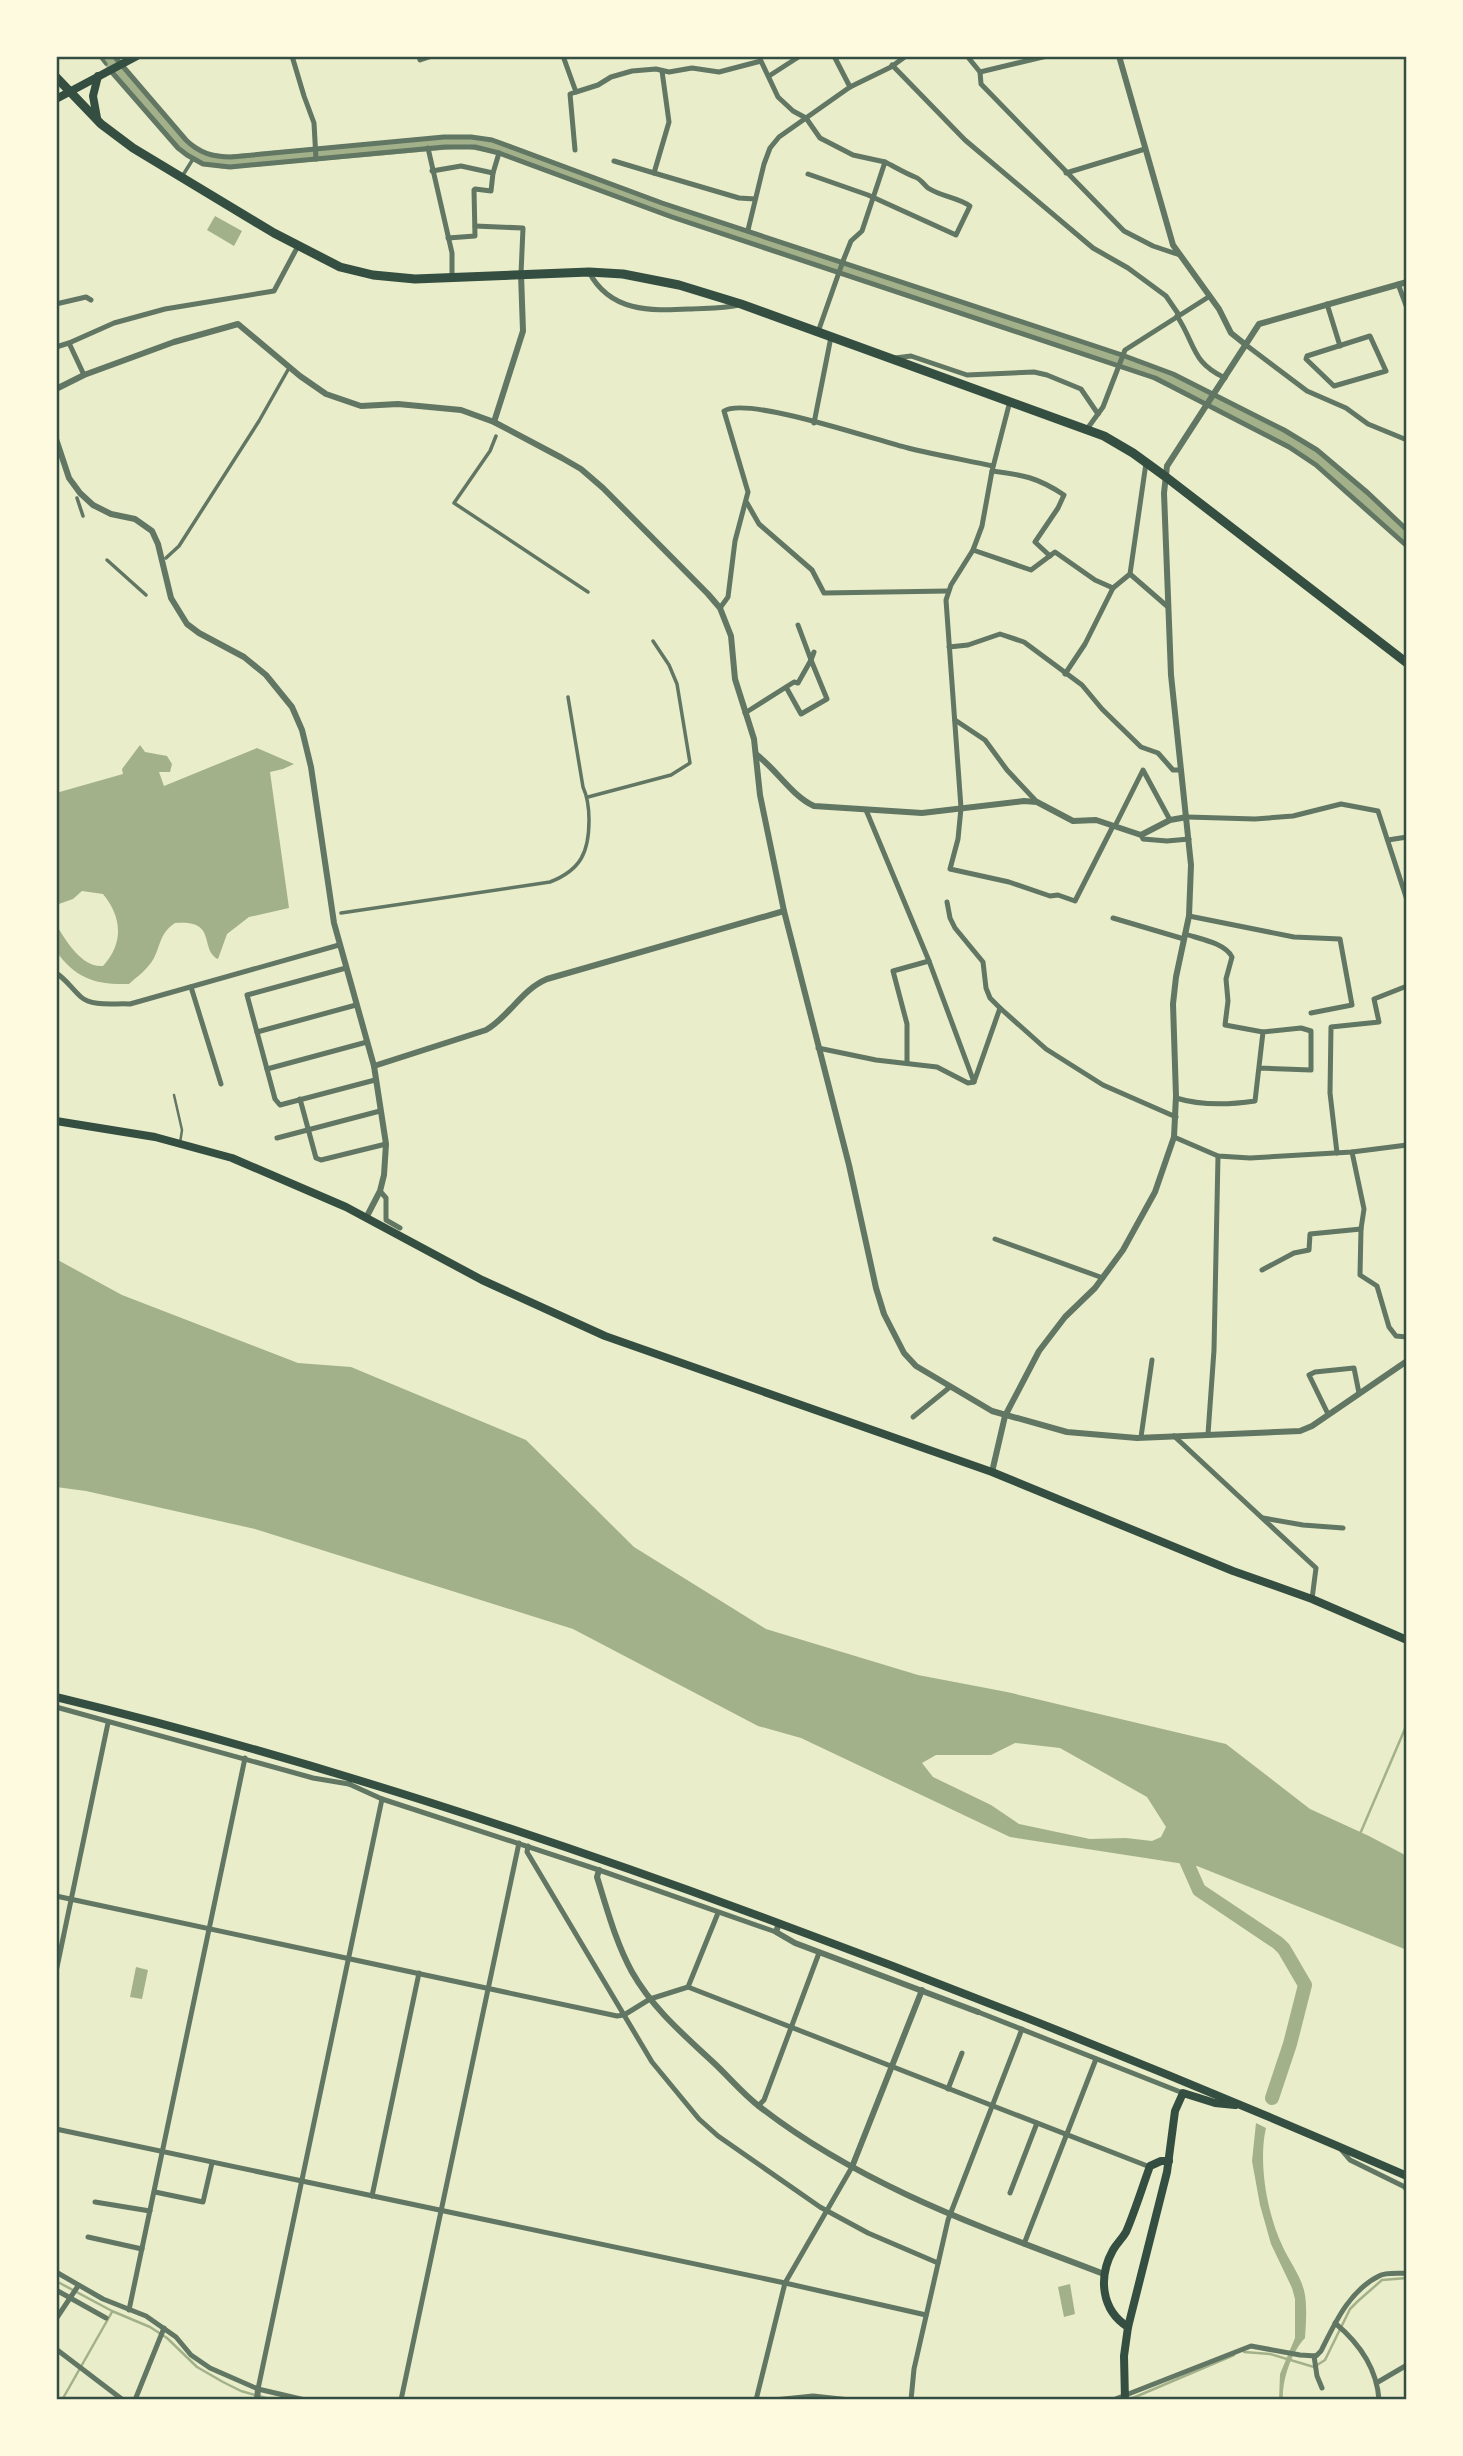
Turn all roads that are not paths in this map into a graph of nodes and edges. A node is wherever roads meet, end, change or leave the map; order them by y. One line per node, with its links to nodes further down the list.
1 (100, 56): 16 (street)
2 (114, 56): 14 (street)
3 (137, 56): 14 (main road)
4 (292, 56): 28 (street)
5 (419, 56): 6 (street)
6 (432, 56)
7 (563, 56): 24 (street)
8 (800, 56): 20 (street)
9 (834, 56): 22 (street)
10 (906, 56): 15 (street)
11 (967, 56): 18 (street)
12 (1047, 56): 18 (street)
13 (1119, 56): 30 (street)
14 (120, 65): 16 (main road); 28 (street)
15 (892, 65): 22 (street); 62 (street)
16 (108, 67): 19 (main road); 33 (street)
17 (662, 71): 20 (street); 24 (street); 39 (street)
18 (980, 72): 40 (street)
19 (98, 76): 23 (main road); 27 (main road)
20 (769, 76): 26 (street)
21 (56, 78): 23 (highway)
22 (850, 87): 26 (street)
23 (69, 92): 25 (main road); 27 (highway)
24 (576, 92): 31 (street)
25 (56, 99)
26 (806, 118): 36 (street); 43 (street)
27 (97, 120): 42 (highway)
28 (316, 148): 34 (street); 46 (street)
29 (428, 148): 32 (street); 34 (street); 37 (street)
30 (1145, 149): 40 (street); 49 (street)
31 (575, 150)
32 (499, 153): 38 (street); 50 (street)
33 (193, 159): 34 (street); 42 (street)
34 (316, 159)
35 (614, 161): 39 (street)
36 (885, 162): 44 (street); 44 (street)
37 (432, 171): 38 (street); 47 (street)
38 (493, 173): 45 (street)
39 (654, 173): 43 (street)
40 (1066, 173): 49 (street)
41 (808, 174): 44 (street)
42 (181, 177): 48 (highway)
43 (755, 199): 46 (street)
44 (873, 199): 50 (street)
45 (475, 226): 47 (street); 52 (street)
46 (748, 230): 50 (street)
47 (448, 238): 53 (street)
48 (298, 246): 53 (highway); 65 (street)
49 (1180, 255): 56 (street)
50 (841, 267): 63 (street); 69 (street); 72 (street)
51 (589, 272): 52 (highway); 59 (highway); 59 (street)
52 (521, 274): 53 (highway); 80 (street)
53 (452, 276)
54 (1407, 282): 55 (street)
55 (1398, 284): 60 (street); 61 (street)
56 (1210, 296): 62 (street); 66 (street)
57 (91, 300): 58 (street)
58 (56, 304)
59 (741, 304): 63 (highway)
60 (1327, 304): 66 (street); 67 (street)
61 (1407, 308)
62 (1178, 316): 69 (street); 74 (street)
63 (818, 332): 64 (highway)
64 (831, 337): 70 (highway); 81 (street)
65 (69, 343): 68 (street); 73 (street)
66 (1246, 345): 74 (street); 85 (street)
67 (1340, 345): 67 (street)
68 (56, 346)
69 (1122, 355): 72 (street); 76 (street)
70 (892, 359): 77 (highway); 79 (street)
71 (290, 366): 73 (street); 80 (street); 97 (street)
72 (1119, 366): 78 (street); 79 (street)
73 (84, 375): 75 (street)
74 (1225, 378): 76 (street)
75 (56, 389)
76 (1215, 395): 78 (street); 89 (street)
77 (1010, 401): 82 (highway); 87 (street)
78 (1209, 405): 88 (street); 89 (street)
79 (1098, 414): 82 (street)
80 (494, 422): 105 (street)
81 (814, 423): 87 (street); 91 (street)
82 (1087, 429): 86 (highway)
83 (496, 436): 102 (street)
84 (56, 439): 137 (street)
85 (1407, 440)
86 (1146, 463): 88 (highway); 99 (street)
87 (992, 469): 95 (street); 96 (street)
88 (1166, 477): 104 (street); 111 (highway)
89 (1364, 497): 93 (street); 94 (street)
90 (77, 498): 92 (street)
91 (747, 503): 101 (street); 105 (street)
92 (83, 516)
93 (1407, 530)
94 (1407, 546)
95 (973, 550): 96 (street); 101 (street)
96 (1050, 556): 100 (street)
97 (166, 558)
98 (107, 560): 103 (street)
99 (1130, 574): 100 (street); 104 (street)
100 (1113, 588): 112 (street)
101 (948, 591): 108 (street)
102 (588, 592)
103 (146, 595)
104 (1168, 607): 118 (street)
105 (720, 608): 115 (street)
106 (798, 625): 110 (street)
107 (653, 641): 119 (street)
108 (949, 647): 112 (street); 116 (street)
109 (814, 652): 110 (street)
110 (811, 660): 113 (street); 113 (street)
111 (1407, 663)
112 (1065, 674): 118 (street)
113 (786, 687): 115 (street)
114 (568, 696): 119 (street)
115 (746, 713): 117 (street)
116 (955, 720): 120 (street); 121 (street)
117 (757, 755): 122 (street); 132 (street)
118 (1181, 770): 123 (street)
119 (588, 797): 133 (street)
120 (1037, 802): 121 (street); 125 (street)
121 (961, 808): 122 (street); 125 (street)
122 (866, 810): 138 (street)
123 (1188, 817): 124 (street); 128 (street); 129 (street)
124 (1170, 820): 125 (street); 126 (street)
125 (1114, 826): 126 (street)
126 (1141, 835): 128 (street)
127 (1407, 836): 129 (street)
128 (1189, 839): 134 (street)
129 (1388, 840): 130 (street)
130 (1407, 900)
131 (947, 902): 144 (street)
132 (784, 911): 149 (street); 151 (street)
133 (341, 913)
134 (1189, 916): 136 (street); 145 (street)
135 (1113, 918): 136 (street)
136 (1185, 936): 147 (street); 158 (street)
137 (340, 945): 139 (street); 142 (street)
138 (929, 961): 150 (street); 155 (street)
139 (346, 968): 143 (street); 146 (street)
140 (56, 973): 142 (street)
141 (1407, 986): 170 (street)
142 (191, 987): 156 (street)
143 (356, 1005): 146 (street); 148 (street)
144 (1000, 1008): 155 (street); 161 (street)
145 (1311, 1013)
146 (257, 1032): 153 (street)
147 (1263, 1032): 152 (street); 152 (street)
148 (367, 1042): 151 (street); 153 (street)
149 (818, 1048): 150 (street); 182 (street)
150 (907, 1063): 155 (street)
151 (374, 1066): 154 (street)
152 (1260, 1068): 158 (street)
153 (267, 1069): 159 (street)
154 (375, 1080): 159 (street); 160 (street)
155 (974, 1082)
156 (221, 1084)
157 (174, 1095): 166 (lane)
158 (1176, 1098): 161 (street)
159 (300, 1100): 163 (street)
160 (380, 1111): 163 (street); 167 (street)
161 (1176, 1117): 164 (street)
162 (56, 1121): 166 (main road)
163 (309, 1130): 165 (street); 167 (street)
164 (1174, 1137): 171 (street); 178 (street)
165 (278, 1139)
166 (180, 1143): 173 (main road)
167 (386, 1144): 172 (street)
168 (1407, 1145): 169 (street)
169 (1352, 1152): 170 (street); 175 (street)
170 (1337, 1153): 171 (street)
171 (1218, 1156): 187 (street)
172 (380, 1191): 173 (street); 174 (street)
173 (366, 1218): 190 (main road)
174 (400, 1228)
175 (1361, 1229): 177 (street); 179 (street)
176 (995, 1239): 178 (street)
177 (1262, 1270)
178 (1103, 1278): 185 (street)
179 (1407, 1337)
180 (1152, 1360): 189 (street)
181 (1407, 1361): 183 (street)
182 (950, 1387): 185 (street); 186 (street)
183 (1359, 1393): 184 (street); 184 (street)
184 (1328, 1414): 187 (street)
185 (1005, 1416): 189 (street); 190 (street)
186 (913, 1417)
187 (1208, 1434): 188 (street)
188 (1174, 1436): 189 (street); 191 (street)
189 (1142, 1437)
190 (992, 1472): 193 (main road)
191 (1261, 1517): 192 (street); 193 (street)
192 (1343, 1528)
193 (1311, 1599): 194 (main road)
194 (1407, 1640)
195 (56, 1697): 196 (main road)
196 (80, 1702): 198 (street); 201 (main road)
197 (56, 1707): 198 (street)
198 (78, 1712): 199 (street)
199 (108, 1723): 200 (street); 207 (street)
200 (245, 1758): 201 (street); 209 (street)
201 (350, 1781): 202 (street); 210 (main road)
202 (382, 1799): 203 (street); 212 (street)
203 (519, 1843): 204 (street); 216 (street)
204 (528, 1846): 205 (street); 220 (street)
205 (599, 1870): 208 (street); 218 (street)
206 (56, 1896): 207 (street)
207 (72, 1899): 209 (street); 213 (street)
208 (718, 1913): 210 (street); 215 (street)
209 (208, 1928): 212 (street); 235 (street)
210 (778, 1928): 211 (street); 228 (main road)
211 (819, 1952): 217 (street); 221 (street)
212 (348, 1960): 214 (street); 241 (street)
213 (56, 1972)
214 (419, 1973): 216 (street); 245 (street)
215 (688, 1987): 218 (street); 221 (street)
216 (488, 1988): 220 (street); 249 (street)
217 (922, 1990): 219 (street); 225 (street)
218 (650, 1999): 220 (street); 229 (street)
219 (978, 2012): 222 (street)
220 (624, 2015): 248 (street)
221 (791, 2028): 225 (street); 229 (street)
222 (1022, 2029): 224 (street); 230 (street)
223 (962, 2053): 226 (street)
224 (1097, 2059): 227 (street); 233 (street)
225 (891, 2068): 226 (street); 238 (street)
226 (948, 2089): 230 (street)
227 (1183, 2093): 228 (main road); 236 (main road)
228 (1238, 2105): 234 (main road)
229 (758, 2106): 238 (street)
230 (993, 2106): 231 (street); 250 (street)
231 (1037, 2123): 233 (street); 244 (street)
232 (56, 2129): 235 (street)
233 (1066, 2136): 239 (street); 252 (street)
234 (1339, 2147): 240 (main road); 242 (street)
235 (162, 2151): 237 (street); 243 (street)
236 (1169, 2161): 239 (main road); 267 (main road)
237 (212, 2163): 241 (street); 243 (street)
238 (852, 2167): 248 (street); 250 (street)
239 (1150, 2167): 257 (main road)
240 (1407, 2176)
241 (300, 2181): 245 (street); 274 (street)
242 (1407, 2189)
243 (155, 2192): 247 (street)
244 (1010, 2193)
245 (372, 2196): 249 (street)
246 (95, 2202): 247 (street)
247 (150, 2211): 253 (street)
248 (827, 2211): 254 (street); 258 (street)
249 (440, 2212): 258 (street); 280 (street)
250 (950, 2215): 252 (street); 254 (street)
251 (88, 2237): 253 (street)
252 (1024, 2244): 257 (street)
253 (142, 2249): 262 (street)
254 (938, 2263): 263 (street)
255 (56, 2272): 259 (street)
256 (1407, 2273): 266 (street)
257 (1104, 2274): 267 (main road)
258 (785, 2283): 263 (street); 281 (street)
259 (78, 2286): 261 (street); 262 (street)
260 (56, 2290): 261 (street)
261 (71, 2298): 264 (street); 265 (street)
262 (129, 2310): 268 (street)
263 (926, 2315): 284 (street)
264 (106, 2318)
265 (56, 2319)
266 (1337, 2324): 270 (street); 272 (street)
267 (1128, 2327): 275 (main road)
268 (164, 2328): 274 (street); 277 (street)
269 (56, 2349): 276 (street)
270 (1314, 2356): 273 (street); 275 (street)
271 (1407, 2365): 272 (street)
272 (1378, 2382): 286 (street)
273 (1322, 2388)
274 (258, 2390): 278 (street); 279 (street)
275 (1125, 2398): 285 (street)
276 (123, 2400)
277 (135, 2400)
278 (257, 2400)
279 (305, 2400)
280 (401, 2400)
281 (756, 2400)
282 (774, 2400): 283 (street)
283 (850, 2400)
284 (911, 2400)
285 (1113, 2400)
286 (1379, 2400)

